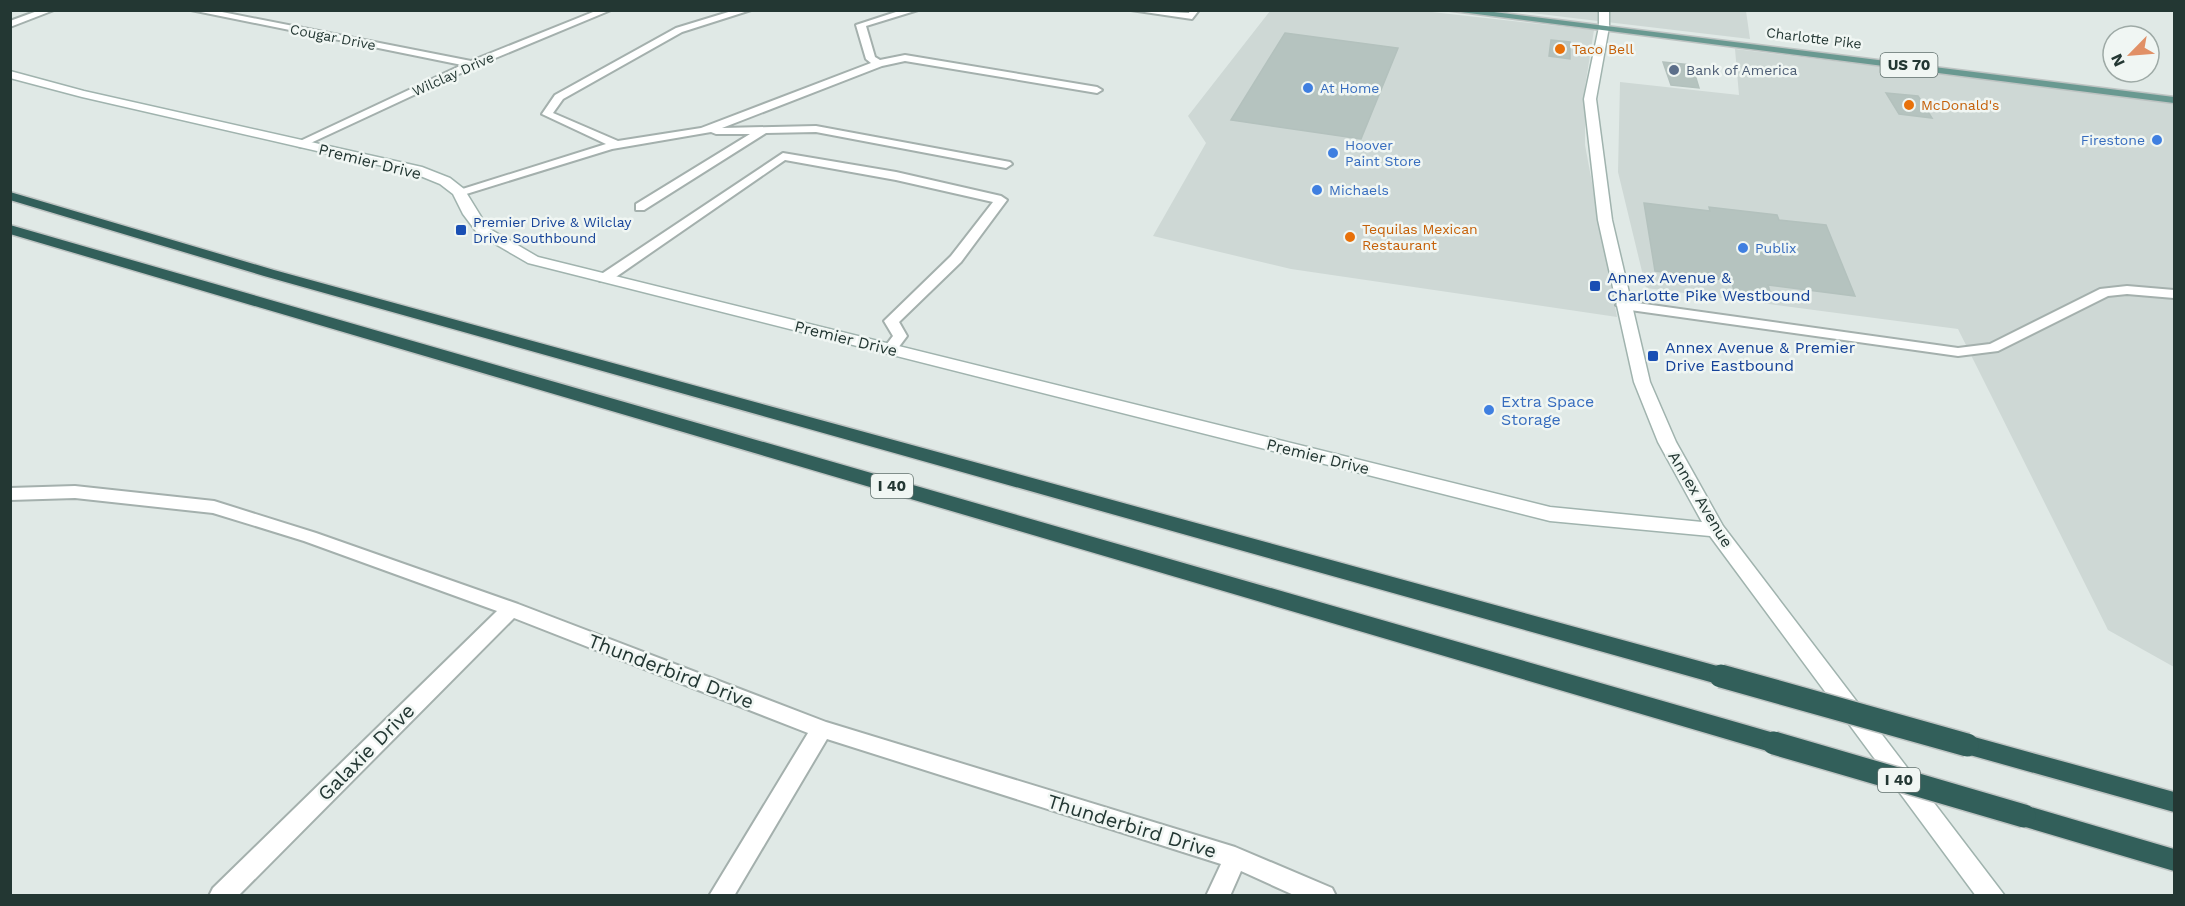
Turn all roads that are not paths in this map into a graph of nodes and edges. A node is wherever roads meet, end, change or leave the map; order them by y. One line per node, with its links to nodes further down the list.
1 (51, 10): 10 (street)
2 (195, 10): 13 (street, Cougar Drive)
3 (607, 10): 13 (street, Wilclay Drive)
4 (747, 10): 20 (street)
5 (914, 10): 12 (street)
6 (1136, 10): 7 (street)
7 (1195, 10)
8 (1450, 10): 11 (main road, Charlotte Pike / US 70)
9 (1604, 10): 11 (street, Annex Avenue)
10 (10, 24)
11 (1604, 27): 16 (main road, Charlotte Pike / US 70); 28 (street, Annex Avenue)
12 (879, 63): 15 (street); 18 (street)
13 (472, 64): 19 (street, Wilclay Drive)
14 (10, 74): 19 (street, Premier Drive)
15 (1097, 90)
16 (2175, 100)
17 (764, 130): 18 (street); 21 (street); 24 (street)
18 (703, 131): 20 (street)
19 (302, 144): 22 (street, Premier Drive)
20 (616, 144): 22 (street)
21 (1006, 164)
22 (459, 192): 26 (street, Premier Drive)
23 (10, 196): 34 (highway, I 40, bridge)
24 (640, 207)
25 (10, 229): 36 (highway, I 40, bridge)
26 (605, 278): 29 (street, Premier Drive); 29 (street)
27 (2175, 294): 28 (street)
28 (1623, 305): 31 (street, Annex Avenue)
29 (890, 349): 31 (street, Premier Drive)
30 (10, 494): 32 (street, Thunderbird Drive)
31 (1716, 530): 41 (street, Annex Avenue)
32 (511, 609): 33 (street, Thunderbird Drive); 37 (street, Galaxie Drive)
33 (822, 729): 35 (street, Thunderbird Drive); 38 (street)
34 (2175, 802)
35 (1235, 858): 39 (street); 40 (street, Thunderbird Drive)
36 (2175, 860)
37 (221, 896)
38 (721, 896)
39 (1218, 896)
40 (1324, 896)
41 (1992, 896)

